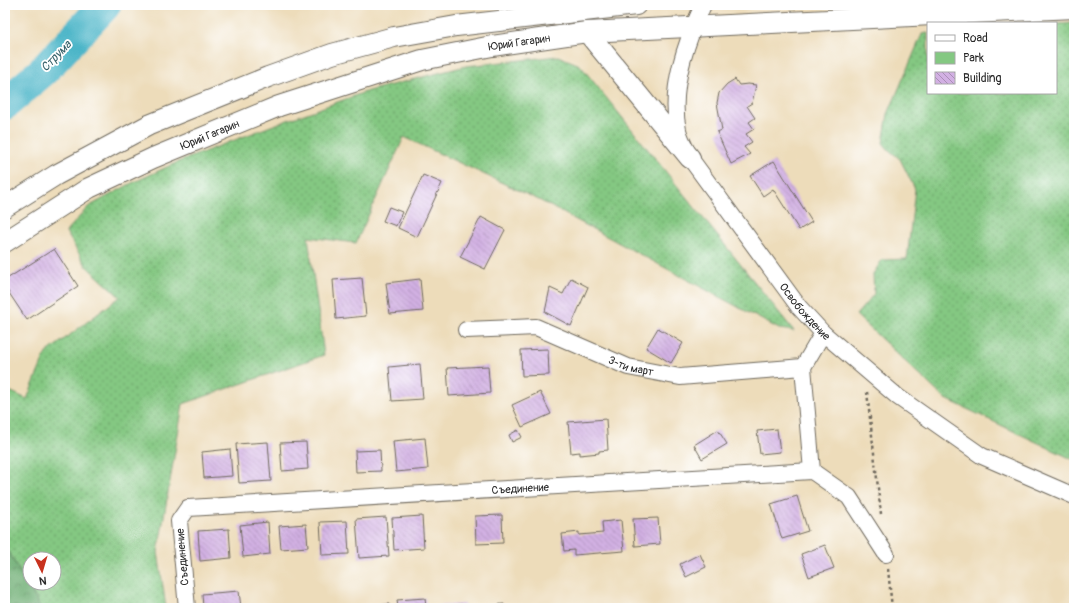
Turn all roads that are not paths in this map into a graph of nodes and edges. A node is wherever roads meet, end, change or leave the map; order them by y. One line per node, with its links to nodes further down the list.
1 (636, 5): 7 (street)
2 (703, 5): 4 (street, Освобождение)
3 (1074, 8): 4 (street, Юрий Гагарин)
4 (694, 25): 5 (street, Юрий Гагарин); 6 (street, Освобождение)
5 (587, 32): 6 (street); 8 (street, Юрий Гагарин)
6 (690, 158): 10 (street, Освобождение)
7 (5, 207)
8 (5, 242)
9 (466, 330): 11 (street, 3-ти март)
10 (823, 333): 11 (street); 13 (street, Освобождение)
11 (803, 367): 12 (street)
12 (812, 471): 14 (street); 15 (street, Съединение)
13 (1074, 496)
14 (886, 554)
15 (187, 608)

